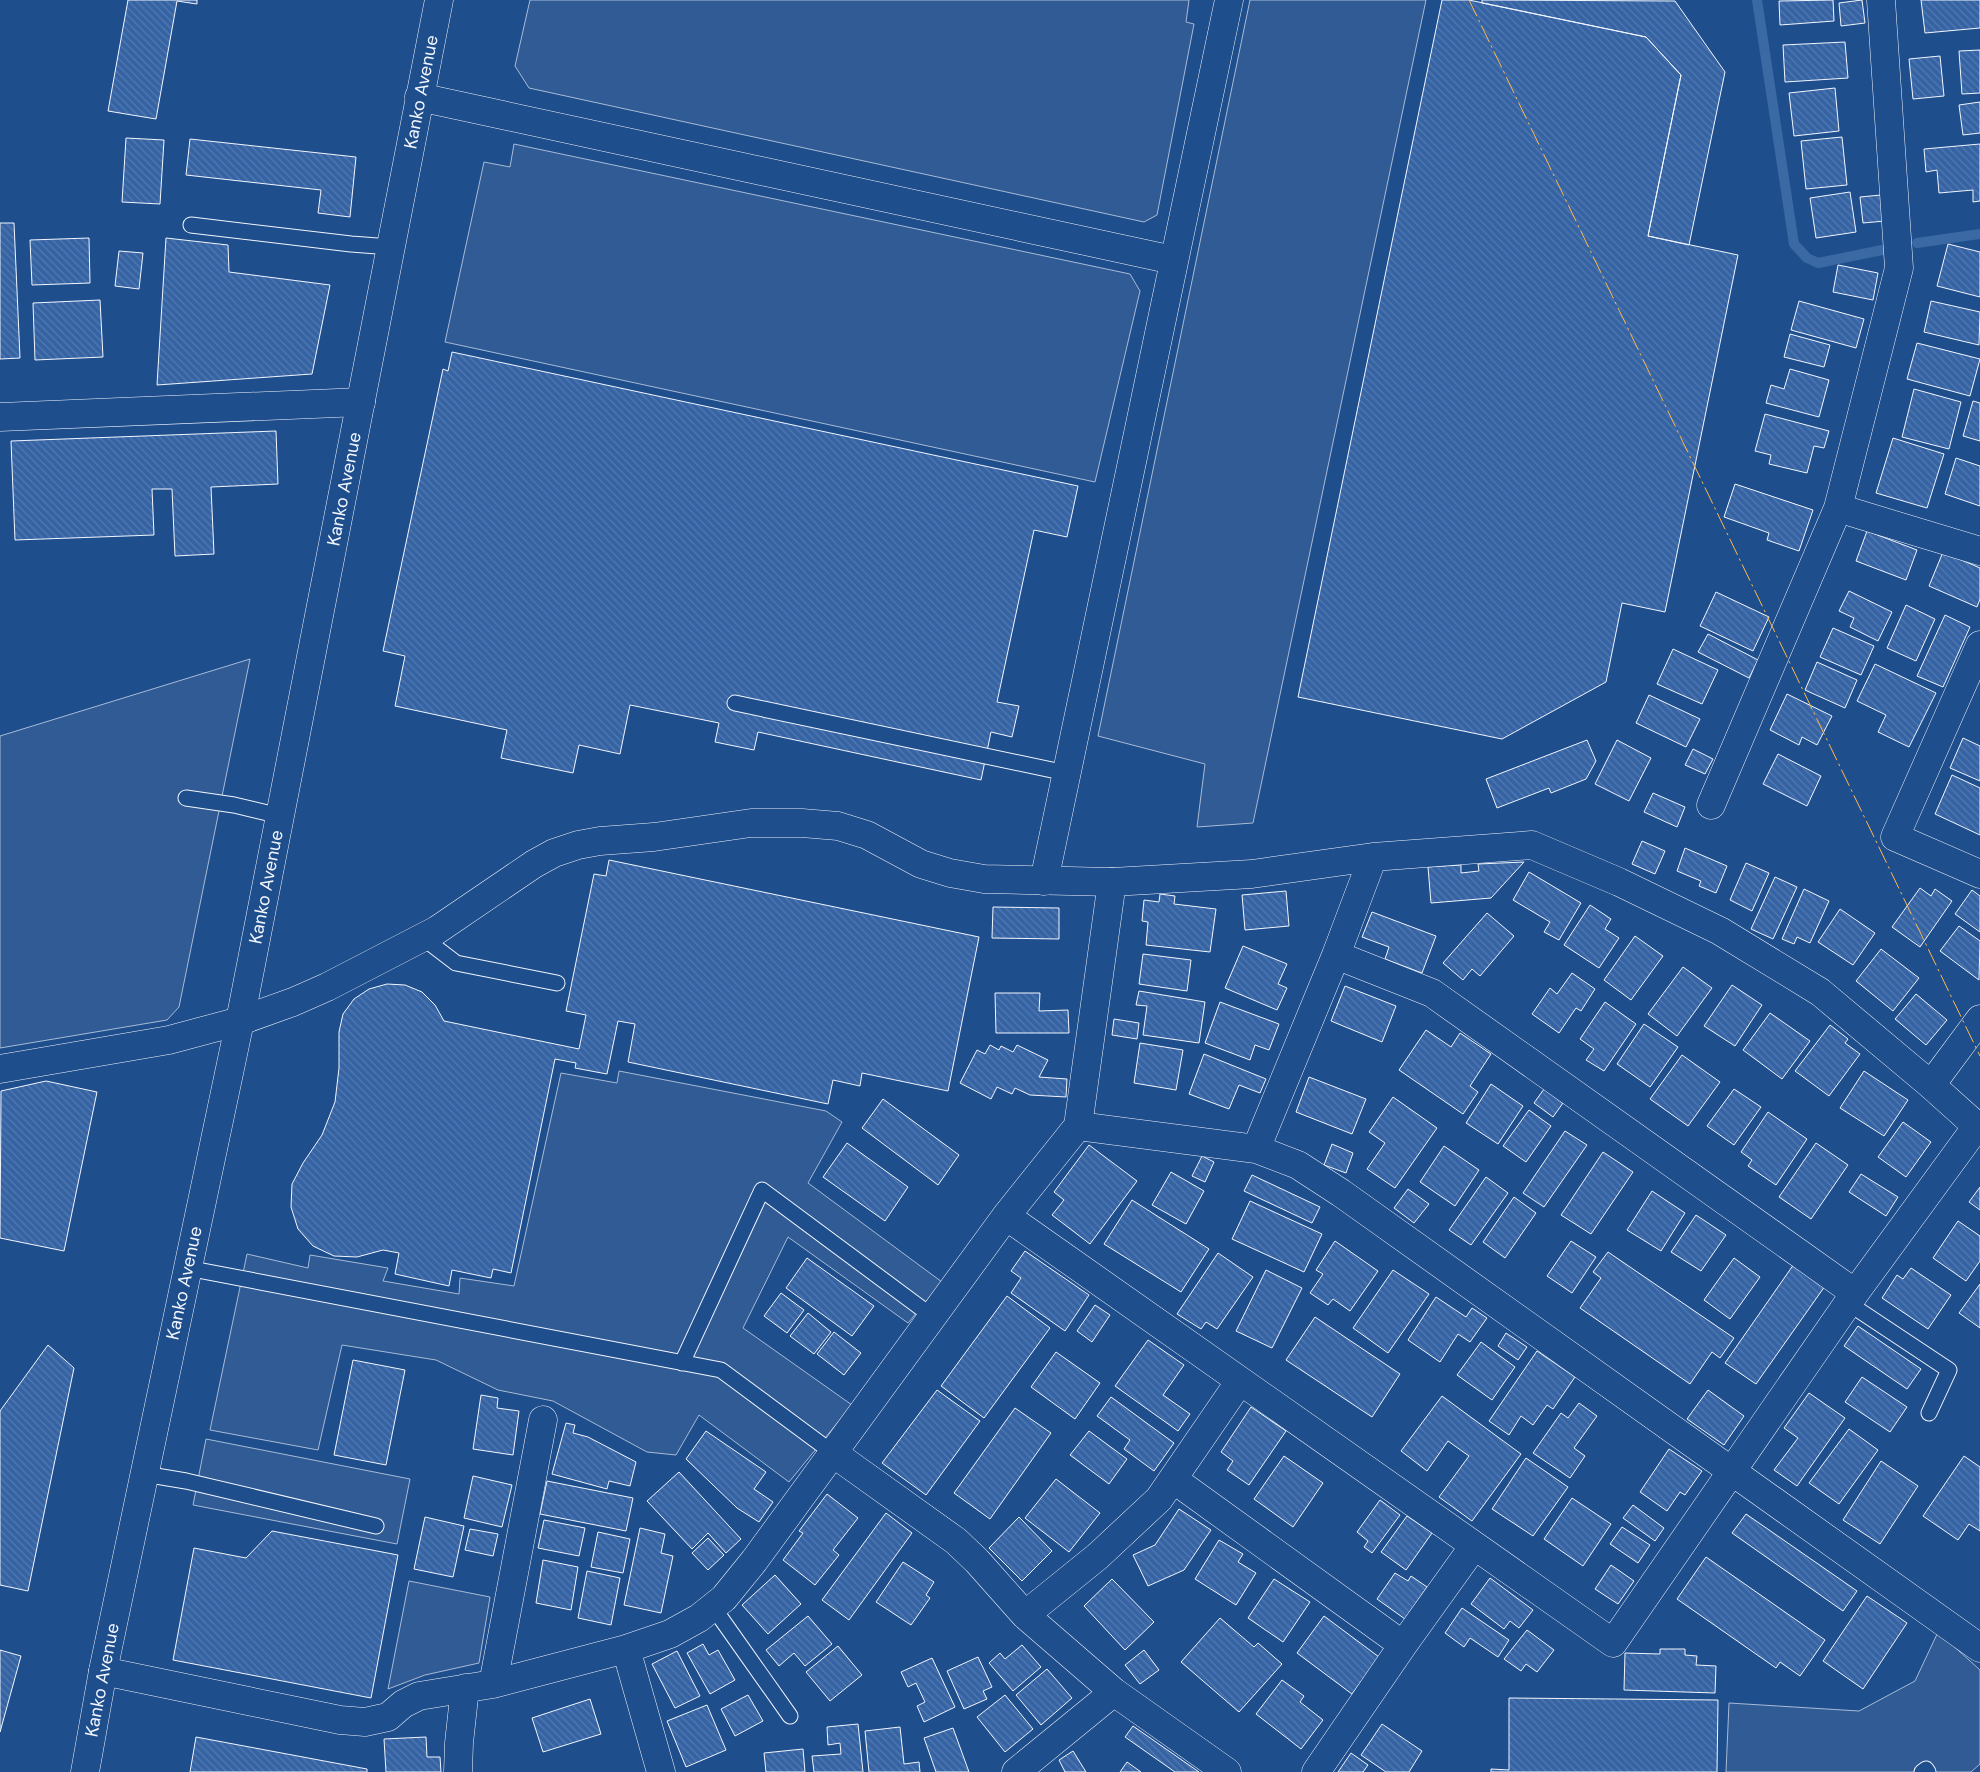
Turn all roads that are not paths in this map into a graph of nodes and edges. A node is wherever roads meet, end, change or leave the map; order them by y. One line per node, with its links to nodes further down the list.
1 (439, 0): 4 (main road, Kanko Avenue)
2 (1228, 0): 7 (main road)
3 (1881, 0): 10 (main road)
4 (419, 97): 6 (main road, Kanko Avenue); 7 (main road)
5 (191, 225): 6 (lane)
6 (391, 247): 8 (main road, Kanko Avenue)
7 (1174, 260): 14 (main road)
8 (361, 402): 9 (main road); 17 (main road, Kanko Avenue)
9 (0, 417)
10 (1838, 508): 11 (main road); 16 (main road)
11 (1980, 551)
12 (1980, 644): 19 (main road)
13 (735, 704): 14 (lane)
14 (1066, 773): 20 (main road)
15 (186, 798): 17 (lane)
16 (1711, 805)
17 (280, 816): 26 (main road, Kanko Avenue)
18 (1373, 857): 21 (main road); 23 (main road); 28 (main road)
19 (1980, 874)
20 (1044, 882): 21 (main road); 22 (main road)
21 (1112, 882): 29 (main road)
22 (422, 938): 24 (lane); 26 (main road)
23 (1336, 954): 31 (main road); 34 (main road)
24 (557, 983)
25 (1980, 1019): 28 (main road)
26 (240, 1020): 27 (main road); 33 (main road, Kanko Avenue)
27 (0, 1069)
28 (1931, 1085): 30 (main road)
29 (1078, 1126): 31 (main road); 32 (main road)
30 (1978, 1128): 34 (main road)
31 (1256, 1148): 41 (main road)
32 (1006, 1216): 35 (main road); 37 (main road)
33 (187, 1268): 36 (lane); 42 (main road, Kanko Avenue)
34 (1851, 1298): 38 (lane); 41 (main road)
35 (932, 1317): 36 (lane); 40 (main road)
36 (682, 1362): 40 (lane)
37 (1240, 1381): 43 (main road); 45 (main road)
38 (1929, 1414)
39 (543, 1420): 52 (main road)
40 (833, 1453): 46 (main road); 47 (main road)
41 (1730, 1472): 45 (main road); 49 (main road)
42 (144, 1474): 44 (lane); 51 (main road, Kanko Avenue)
43 (1172, 1479): 47 (main road); 48 (main road)
44 (376, 1526)
45 (1474, 1546): 48 (main road)
46 (713, 1607): 50 (main road); 55 (lane)
47 (1025, 1615): 54 (main road)
48 (1403, 1645): 61 (main road)
49 (1980, 1648)
50 (626, 1649): 52 (main road); 58 (main road)
51 (103, 1671): 53 (main road); 56 (main road, Kanko Avenue)
52 (493, 1684): 53 (main road)
53 (465, 1688): 57 (main road)
54 (1114, 1692): 59 (main road); 60 (main road)
55 (790, 1716)
56 (85, 1772)
57 (458, 1772)
58 (661, 1772)
59 (1016, 1772)
60 (1227, 1772)
61 (1316, 1772)
62 (1922, 1772): 63 (lane)
63 (1928, 1772)

